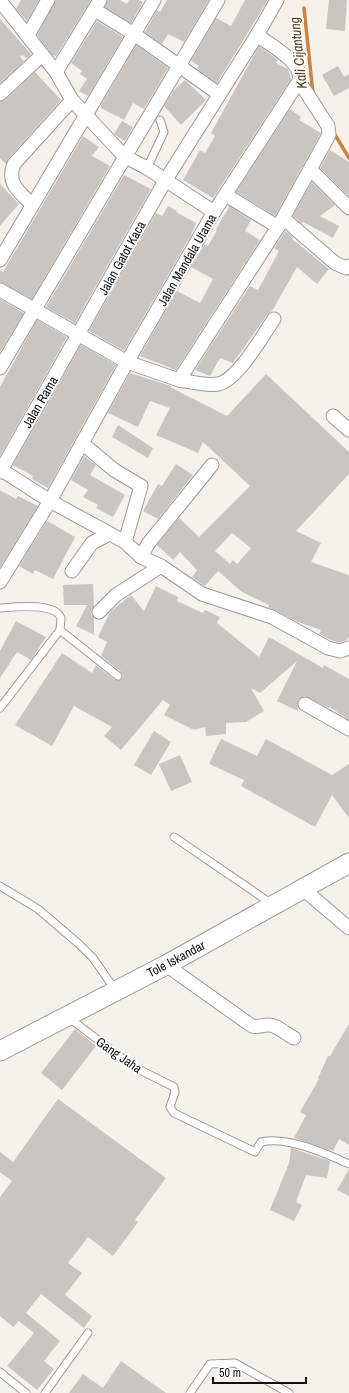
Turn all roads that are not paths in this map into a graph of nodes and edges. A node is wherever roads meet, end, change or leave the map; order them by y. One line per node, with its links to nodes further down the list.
1 (48, 0): 8 (street)
2 (154, 0): 7 (street)
3 (218, 0): 11 (street)
4 (277, 0): 9 (street, Jalan Gatot Kaca)
5 (97, 5): 7 (street); 12 (street)
6 (2, 9): 8 (street)
7 (134, 34): 11 (street); 17 (street)
8 (28, 35): 10 (street)
9 (257, 35): 13 (street); 15 (street, Jalan Gatot Kaca)
10 (42, 55): 12 (street); 14 (street)
11 (180, 65): 15 (street); 19 (street)
12 (56, 72): 16 (street)
13 (299, 81): 21 (street); 23 (street, Jalan Mandala Utama)
14 (0, 94)
15 (219, 94): 22 (street, Jalan Gatot Kaca)
16 (72, 100): 17 (street); 24 (street)
17 (86, 114): 19 (street); 24 (street)
18 (160, 120): 20 (lane)
19 (124, 156): 20 (street); 31 (street)
20 (147, 168): 22 (street)
21 (310, 169): 25 (street); 27 (street)
22 (165, 181): 26 (street); 33 (street, Jalan Gatot Kaca)
23 (226, 195): 26 (street, Jalan Mandala Utama); 27 (street)
24 (32, 205): 28 (street)
25 (349, 208)
26 (214, 212): 34 (street, Jalan Mandala Utama)
27 (280, 223): 29 (street); 36 (street)
28 (0, 260)
29 (349, 266)
30 (0, 290): 31 (street)
31 (34, 308): 33 (street); 35 (street)
32 (274, 319): 36 (street)
33 (79, 334): 34 (street); 41 (street, Jalan Rama)
34 (127, 362): 36 (street); 39 (street, Jalan Mandala Utama)
35 (0, 368)
36 (179, 380)
37 (333, 416): 38 (street)
38 (349, 430)
39 (82, 443): 42 (street, Jalan Mandala Utama); 44 (street)
40 (212, 465): 45 (street)
41 (0, 470): 42 (street)
42 (50, 501): 43 (street); 48 (street, Jalan Mandala Utama)
43 (109, 534): 44 (street); 47 (street)
44 (125, 542): 45 (street)
45 (141, 557): 46 (street)
46 (161, 566): 50 (street); 52 (street)
47 (72, 571)
48 (0, 582)
49 (0, 608): 51 (lane)
50 (99, 612)
51 (60, 630): 53 (lane); 55 (lane)
52 (349, 648)
53 (118, 676)
54 (305, 704): 56 (street)
55 (0, 708)
56 (349, 729)
57 (174, 837): 61 (lane)
58 (349, 863): 60 (main road, Tole Iskandar)
59 (0, 886): 64 (lane)
60 (303, 889): 61 (main road, Tole Iskandar); 62 (street)
61 (274, 906): 63 (main road, Tole Iskandar)
62 (349, 928)
63 (166, 965): 64 (main road, Tole Iskandar); 66 (street)
64 (116, 991): 65 (main road, Tole Iskandar)
65 (67, 1016): 67 (main road, Tole Iskandar); 68 (lane, Gang Jaha)
66 (294, 1038)
67 (0, 1051)
68 (349, 1164)
69 (88, 1333): 72 (lane)
70 (0, 1372): 71 (lane)
71 (26, 1393)
72 (45, 1393)
73 (190, 1393): 74 (lane)
74 (289, 1393)

